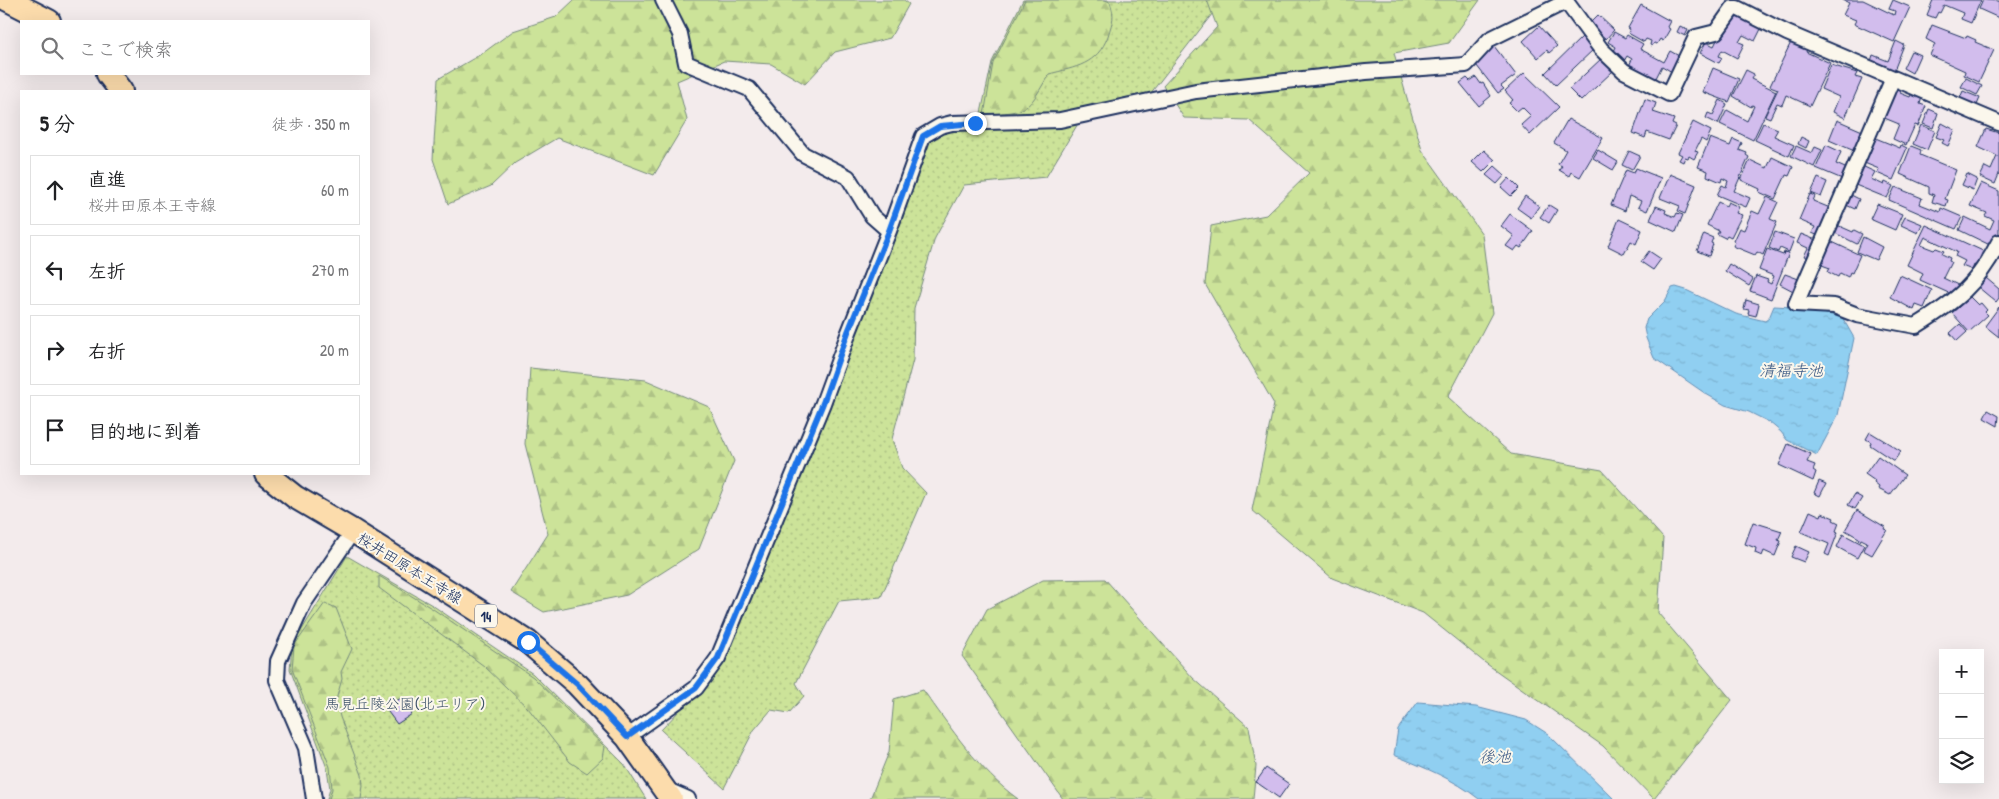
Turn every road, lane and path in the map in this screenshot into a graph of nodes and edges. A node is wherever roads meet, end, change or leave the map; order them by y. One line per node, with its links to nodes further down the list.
1 (8, 0): 4 (main road)
2 (663, 0): 9 (street)
3 (1565, 1): 6 (street); 9 (street)
4 (47, 20)
5 (109, 75): 7 (main road)
6 (1893, 78): 8 (street); 10 (street)
7 (121, 90)
8 (1999, 123)
9 (889, 231): 13 (street)
10 (1999, 242)
11 (267, 475): 12 (main road, 桜井田原本王寺線 / 14)
12 (353, 531): 13 (main road, 桜井田原本王寺線 / 14); 15 (street)
13 (627, 737): 14 (main road, 桜井田原本王寺線 / 14)
14 (668, 794): 16 (street)
15 (314, 799)
16 (688, 799)

